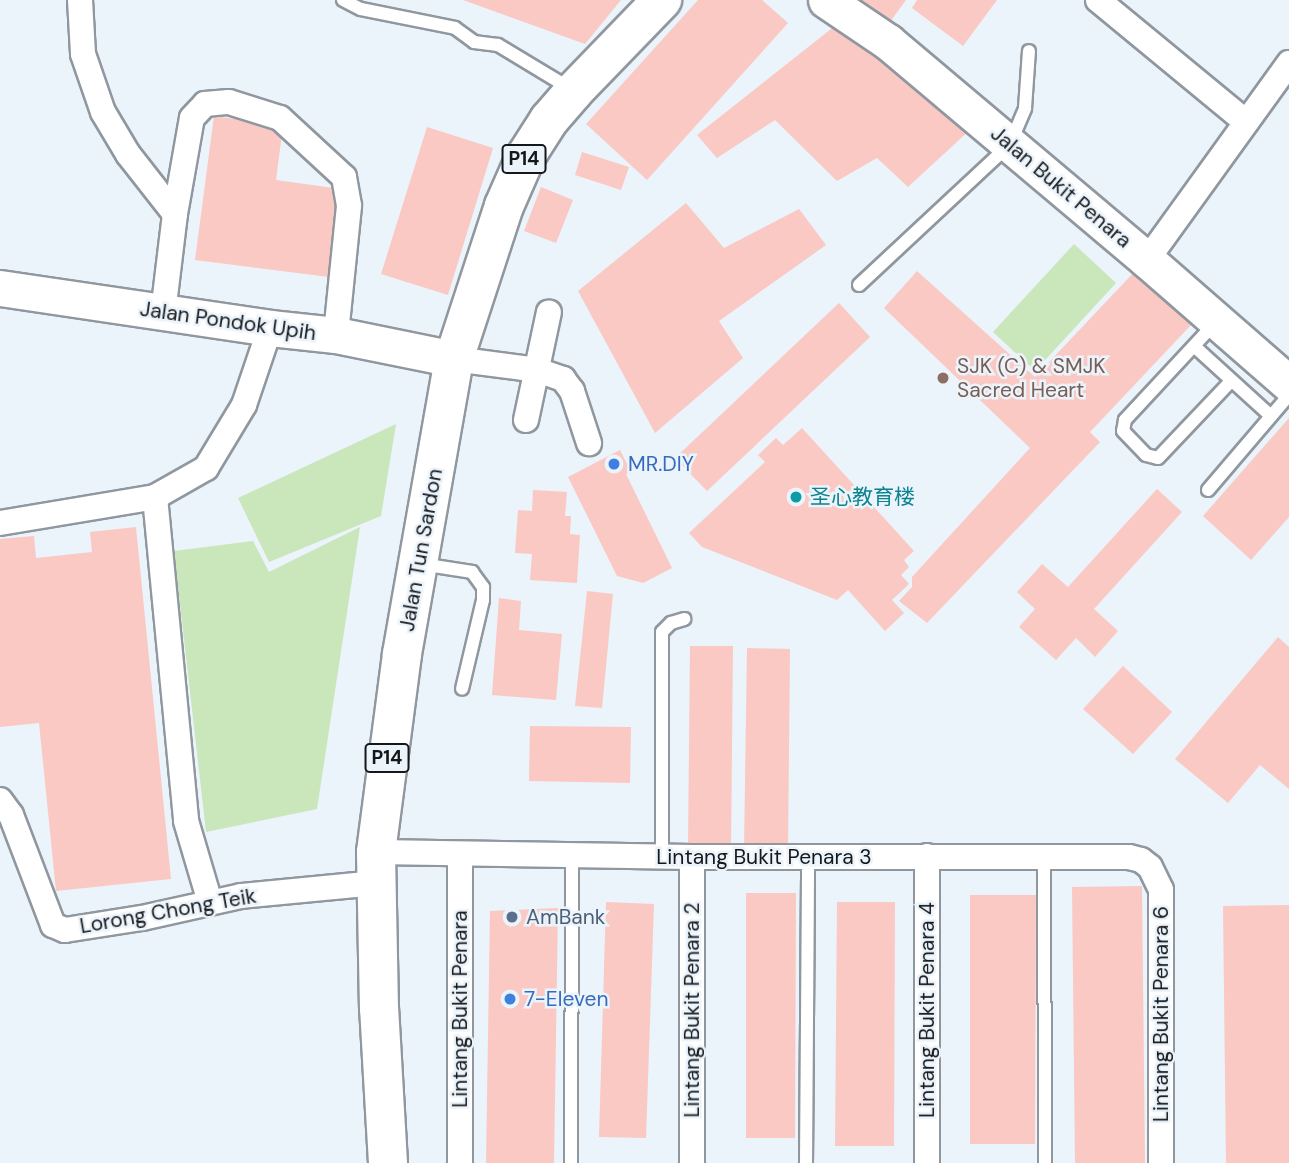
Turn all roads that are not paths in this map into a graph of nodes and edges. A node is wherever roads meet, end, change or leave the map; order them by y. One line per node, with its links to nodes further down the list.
1 (80, 0): 11 (street)
2 (344, 0): 8 (lane)
3 (662, 0): 8 (main road, Jalan Tun Sardon / P14)
4 (825, 0): 10 (street, Jalan Bukit Penara)
5 (1098, 0): 9 (street)
6 (1029, 51): 10 (lane)
7 (1289, 63): 9 (street)
8 (573, 91): 21 (main road, Jalan Tun Sardon / P14)
9 (1246, 122): 12 (street)
10 (1010, 144): 12 (street, Jalan Bukit Penara); 13 (lane)
11 (175, 215): 16 (street); 19 (street)
12 (1147, 260): 17 (street, Jalan Bukit Penara)
13 (859, 285)
14 (0, 288): 16 (street, Jalan Pondok Upih)
15 (549, 312): 22 (street)
16 (163, 313): 18 (street, Jalan Pondok Upih)
17 (1217, 321): 20 (lane); 24 (street, Jalan Bukit Penara)
18 (270, 328): 19 (street, Jalan Pondok Upih); 30 (street)
19 (335, 335): 21 (street, Jalan Pondok Upih)
20 (1194, 346): 23 (lane); 23 (lane)
21 (454, 359): 22 (street); 32 (main road, Jalan Tun Sardon / P14)
22 (537, 370): 27 (street); 28 (street)
23 (1231, 381): 26 (lane)
24 (1289, 384)
25 (1289, 395): 26 (lane)
26 (1271, 416): 29 (lane)
27 (526, 420)
28 (589, 443)
29 (1208, 491)
30 (155, 497): 31 (street); 45 (street)
31 (0, 523)
32 (420, 564): 34 (lane); 44 (main road, Jalan Tun Sardon / P14)
33 (684, 619): 38 (lane)
34 (462, 689)
35 (0, 800): 45 (street, Lorong Chong Teik)
36 (460, 855): 37 (street, Lintang Bukit Penara 3); 44 (street, Lintang Bukit Penara 3); 47 (street, Lintang Bukit Penara)
37 (572, 856): 38 (street, Lintang Bukit Penara 3); 48 (lane)
38 (662, 856): 40 (street, Lintang Bukit Penara 3)
39 (927, 856): 41 (street, Lintang Bukit Penara 3); 42 (street, Lintang Bukit Penara 3); 51 (street, Lintang Bukit Penara 4)
40 (692, 857): 41 (street, Lintang Bukit Penara 3); 49 (street, Lintang Bukit Penara 2)
41 (808, 857): 50 (lane)
42 (1044, 857): 43 (street, Lintang Bukit Penara 3); 52 (lane)
43 (1150, 867): 53 (street, Lintang Bukit Penara 6)
44 (376, 868): 45 (street, Lorong Chong Teik); 46 (main road, Jalan Tun Sardon / P14)
45 (209, 902)
46 (388, 1163)
47 (460, 1163)
48 (571, 1163)
49 (692, 1163)
50 (806, 1163)
51 (927, 1163)
52 (1045, 1163)
53 (1161, 1163)

